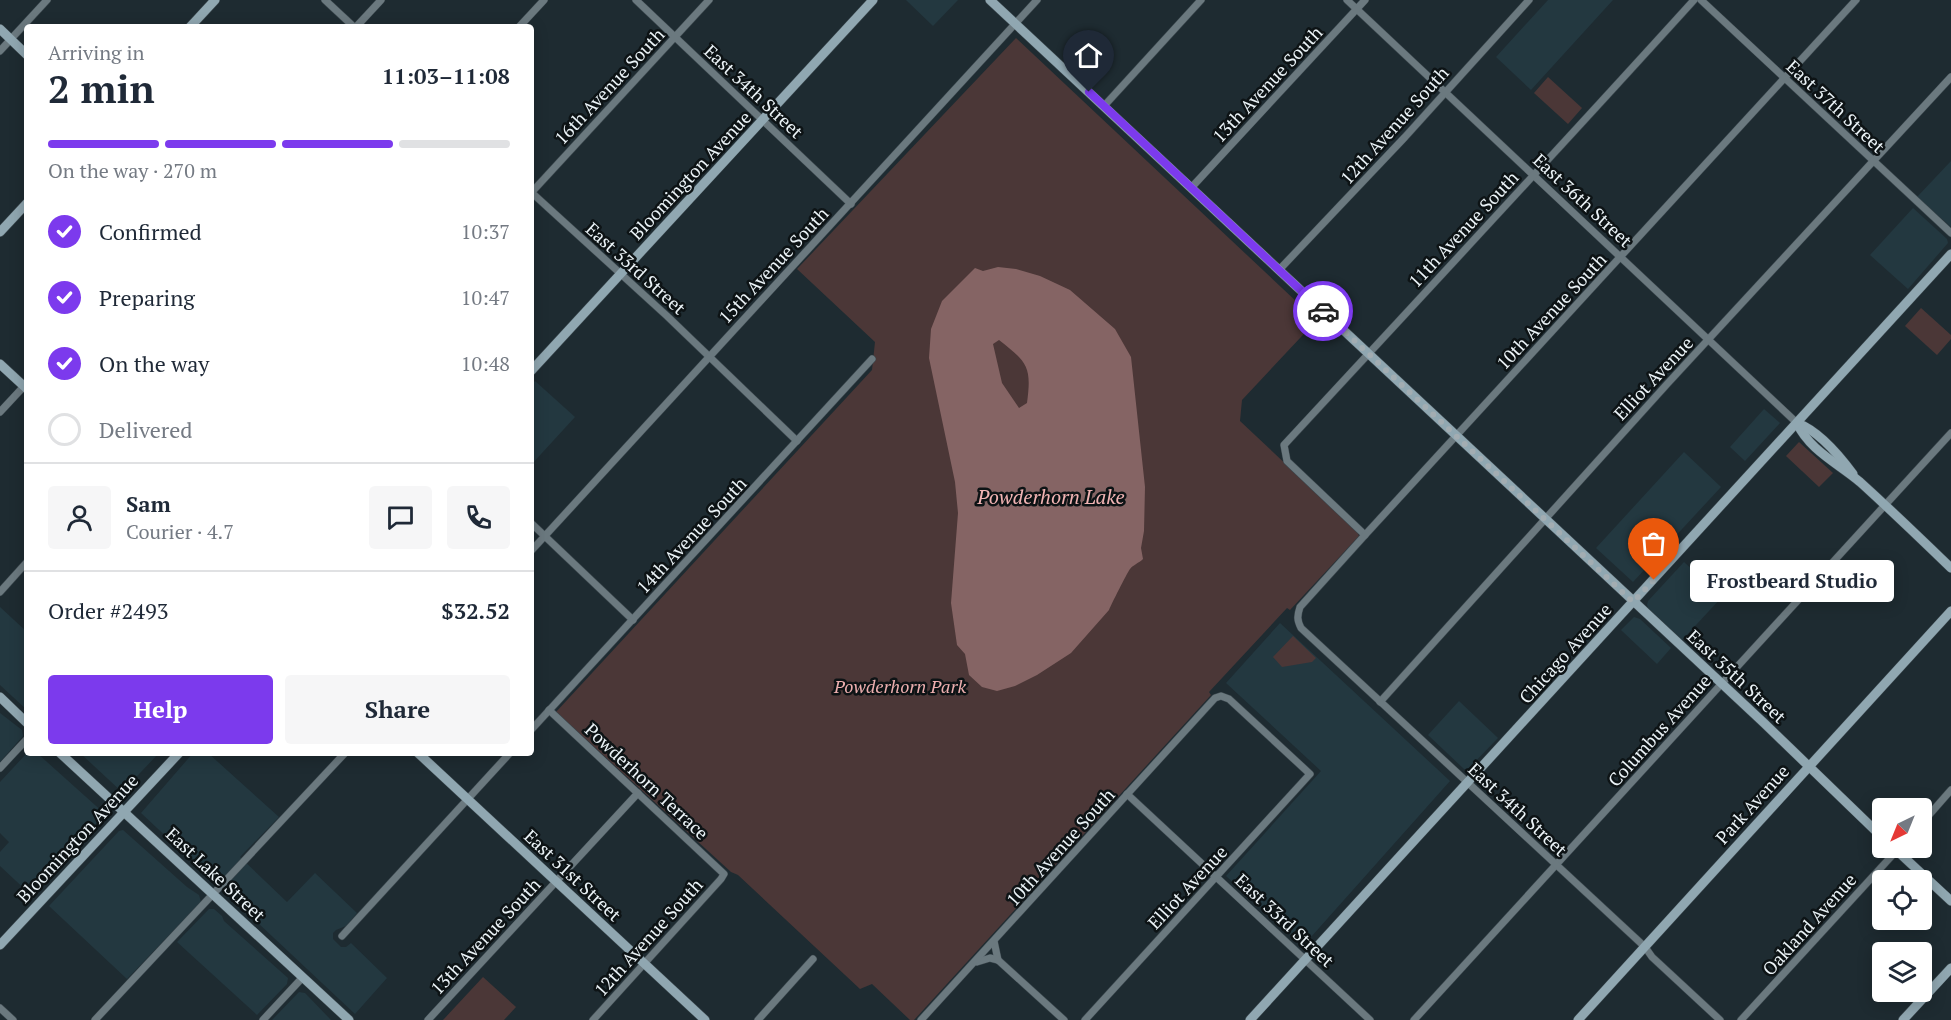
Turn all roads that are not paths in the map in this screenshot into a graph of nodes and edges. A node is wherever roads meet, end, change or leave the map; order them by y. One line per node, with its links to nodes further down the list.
1 (47, 0): 20 (street)
2 (215, 0): 21 (street)
3 (325, 0): 22 (street)
4 (381, 0): 23 (street)
5 (544, 0): 24 (street)
6 (636, 0): 27 (street, East 34th Street)
7 (709, 0): 27 (street, 16th Avenue South)
8 (873, 0): 35 (street, Bloomington Avenue)
9 (990, 0): 25 (street, East 35th Street)
10 (1037, 0): 25 (street, 15th Avenue South)
11 (1201, 0): 34 (street)
12 (1347, 0): 18 (street, East 36th Street)
13 (1365, 0): 18 (street, 13th Avenue South)
14 (1529, 0): 33 (street, 12th Avenue South)
15 (1694, 0): 37 (street, 11th Avenue South)
16 (1701, 0): 32 (street, East 37th Street)
17 (1856, 0): 32 (street, 10th Avenue South)
18 (1357, 9): 33 (street, East 36th Street); 38 (street, 13th Avenue South)
19 (24, 24): 28 (street)
20 (24, 24)
21 (193, 24)
22 (352, 24)
23 (358, 24)
24 (522, 24)
25 (1015, 24): 34 (street, East 35th Street); 41 (street, 15th Avenue South)
26 (0, 29): 28 (street)
27 (675, 37): 35 (street, East 34th Street); 39 (street, 16th Avenue South)
28 (10, 39): 29 (street); 30 (street)
29 (0, 51)
30 (24, 52)
31 (1951, 77): 36 (street, Elliot Avenue)
32 (1784, 78): 36 (street, East 37th Street); 46 (street, 10th Avenue South)
33 (1444, 93): 37 (street, East 36th Street); 47 (street, 12th Avenue South)
34 (1104, 106): 38 (street, East 35th Street)
35 (763, 119): 41 (street, East 34th Street); 48 (street, Bloomington Avenue)
36 (1873, 161): 44 (street, East 37th Street); 49 (street, Elliot Avenue)
37 (1533, 174): 46 (street, East 36th Street); 50 (street, 11th Avenue South)
38 (1191, 188): 47 (street, East 35th Street)
39 (534, 189)
40 (534, 195): 48 (street, East 33rd Street)
41 (851, 204): 51 (street, 15th Avenue South)
42 (24, 206): 43 (street)
43 (0, 232)
44 (1951, 233)
45 (1951, 254): 58 (street, Chicago Avenue)
46 (1621, 258): 49 (street, East 36th Street); 60 (street, 10th Avenue South)
47 (1279, 270): 50 (street, East 35th Street)
48 (620, 274): 51 (street, East 33rd Street); 54 (street, Bloomington Avenue)
49 (1708, 340): 58 (street, East 36th Street); 63 (street, Elliot Avenue)
50 (1369, 353): 60 (street, East 35th Street); 65 (street, 11th Avenue South)
51 (709, 356): 61 (street, East 33rd Street); 66 (street, 15th Avenue South)
52 (872, 359): 61 (street, 14th Avenue South)
53 (0, 364): 55 (street)
54 (534, 369)
55 (24, 384)
56 (24, 388): 57 (street)
57 (0, 412)
58 (1797, 423): 62 (street, East 36th Street); 71 (street, Chicago Avenue)
59 (1951, 433): 62 (street, Columbus Avenue)
60 (1456, 436): 63 (street, East 35th Street); 65 (street, 10th Avenue South)
61 (797, 441): 74 (street, 14th Avenue South)
62 (1885, 506): 69 (street, East 36th Street); 75 (street, Columbus Avenue)
63 (1545, 519): 71 (street, East 35th Street); 78 (street, Elliot Avenue)
64 (534, 526): 66 (street)
65 (1365, 535): 73 (street, 10th Avenue South)
66 (545, 536): 67 (street, 15th Avenue South); 74 (street)
67 (534, 548)
68 (24, 565): 70 (street)
69 (1951, 568)
70 (0, 592)
71 (1633, 602): 75 (street, East 35th Street); 90 (street, Chicago Avenue)
72 (1951, 611): 88 (street, Park Avenue)
73 (1297, 619): 78 (street, East 34th Street)
74 (633, 620): 79 (street, 14th Avenue South)
75 (1721, 683): 88 (street, East 35th Street); 100 (street, Columbus Avenue)
76 (1221, 696): 93 (street, 10th Avenue South); 102 (street, Elliot Avenue)
77 (0, 698): 80 (street)
78 (1380, 702): 90 (street, East 34th Street)
79 (549, 710): 81 (street, 14th Avenue South); 92 (street, Powderhorn Terrace)
80 (24, 720)
81 (534, 727)
82 (24, 742): 89 (street)
83 (63, 756): 95 (street, East Lake Street)
84 (176, 756): 95 (street, Bloomington Avenue)
85 (342, 756): 104 (street)
86 (421, 756): 94 (street, East 31st Street)
87 (507, 756): 94 (street)
88 (1808, 766): 97 (street, East 35th Street); 109 (street, Park Avenue)
89 (0, 768)
90 (1468, 783): 100 (street, East 34th Street); 111 (street, Chicago Avenue)
91 (1951, 790): 96 (street)
92 (638, 793): 101 (street, Powderhorn Terrace); 103 (street, 13th Avenue South)
93 (1127, 794): 102 (street, East 33rd Street); 107 (street, 10th Avenue South)
94 (468, 800): 103 (street, East 31st Street); 106 (street)
95 (124, 812): 104 (street, East Lake Street); 108 (street, Bloomington Avenue)
96 (1932, 812)
97 (1872, 827)
98 (1887, 858): 134 (street, Oakland Avenue)
99 (1907, 858): 105 (street)
100 (1557, 865): 109 (street, East 34th Street); 131 (street, Columbus Avenue)
101 (724, 874): 113 (street, 12th Avenue South)
102 (1217, 877): 111 (street, East 33rd Street); 128 (street, Elliot Avenue)
103 (556, 881): 113 (street, East 31st Street); 122 (street, 13th Avenue South)
104 (214, 895): 116 (street, East Lake Street); 119 (street)
105 (1951, 900)
106 (342, 936)
107 (994, 942): 112 (street); 114 (street, 10th Avenue South)
108 (0, 945)
109 (1645, 947): 132 (street, Park Avenue); 133 (street, East 34th Street)
110 (813, 959): 125 (street)
111 (1305, 959): 129 (street, Chicago Avenue); 130 (street, East 33rd Street)
112 (998, 960): 114 (street); 127 (street)
113 (644, 963): 123 (street, 12th Avenue South); 124 (street, East 31st Street)
114 (974, 963): 126 (street, 10th Avenue South)
115 (1951, 968): 135 (street)
116 (303, 977): 120 (street); 121 (street, East Lake Street)
117 (0, 1008): 118 (street)
118 (13, 1020)
119 (95, 1020)
120 (263, 1020)
121 (349, 1020)
122 (428, 1020)
123 (593, 1020)
124 (705, 1020)
125 (758, 1020)
126 (921, 1020)
127 (1064, 1020)
128 (1085, 1020)
129 (1250, 1020)
130 (1370, 1020)
131 (1414, 1020)
132 (1578, 1020)
133 (1720, 1020)
134 (1741, 1020)
135 (1903, 1020)

